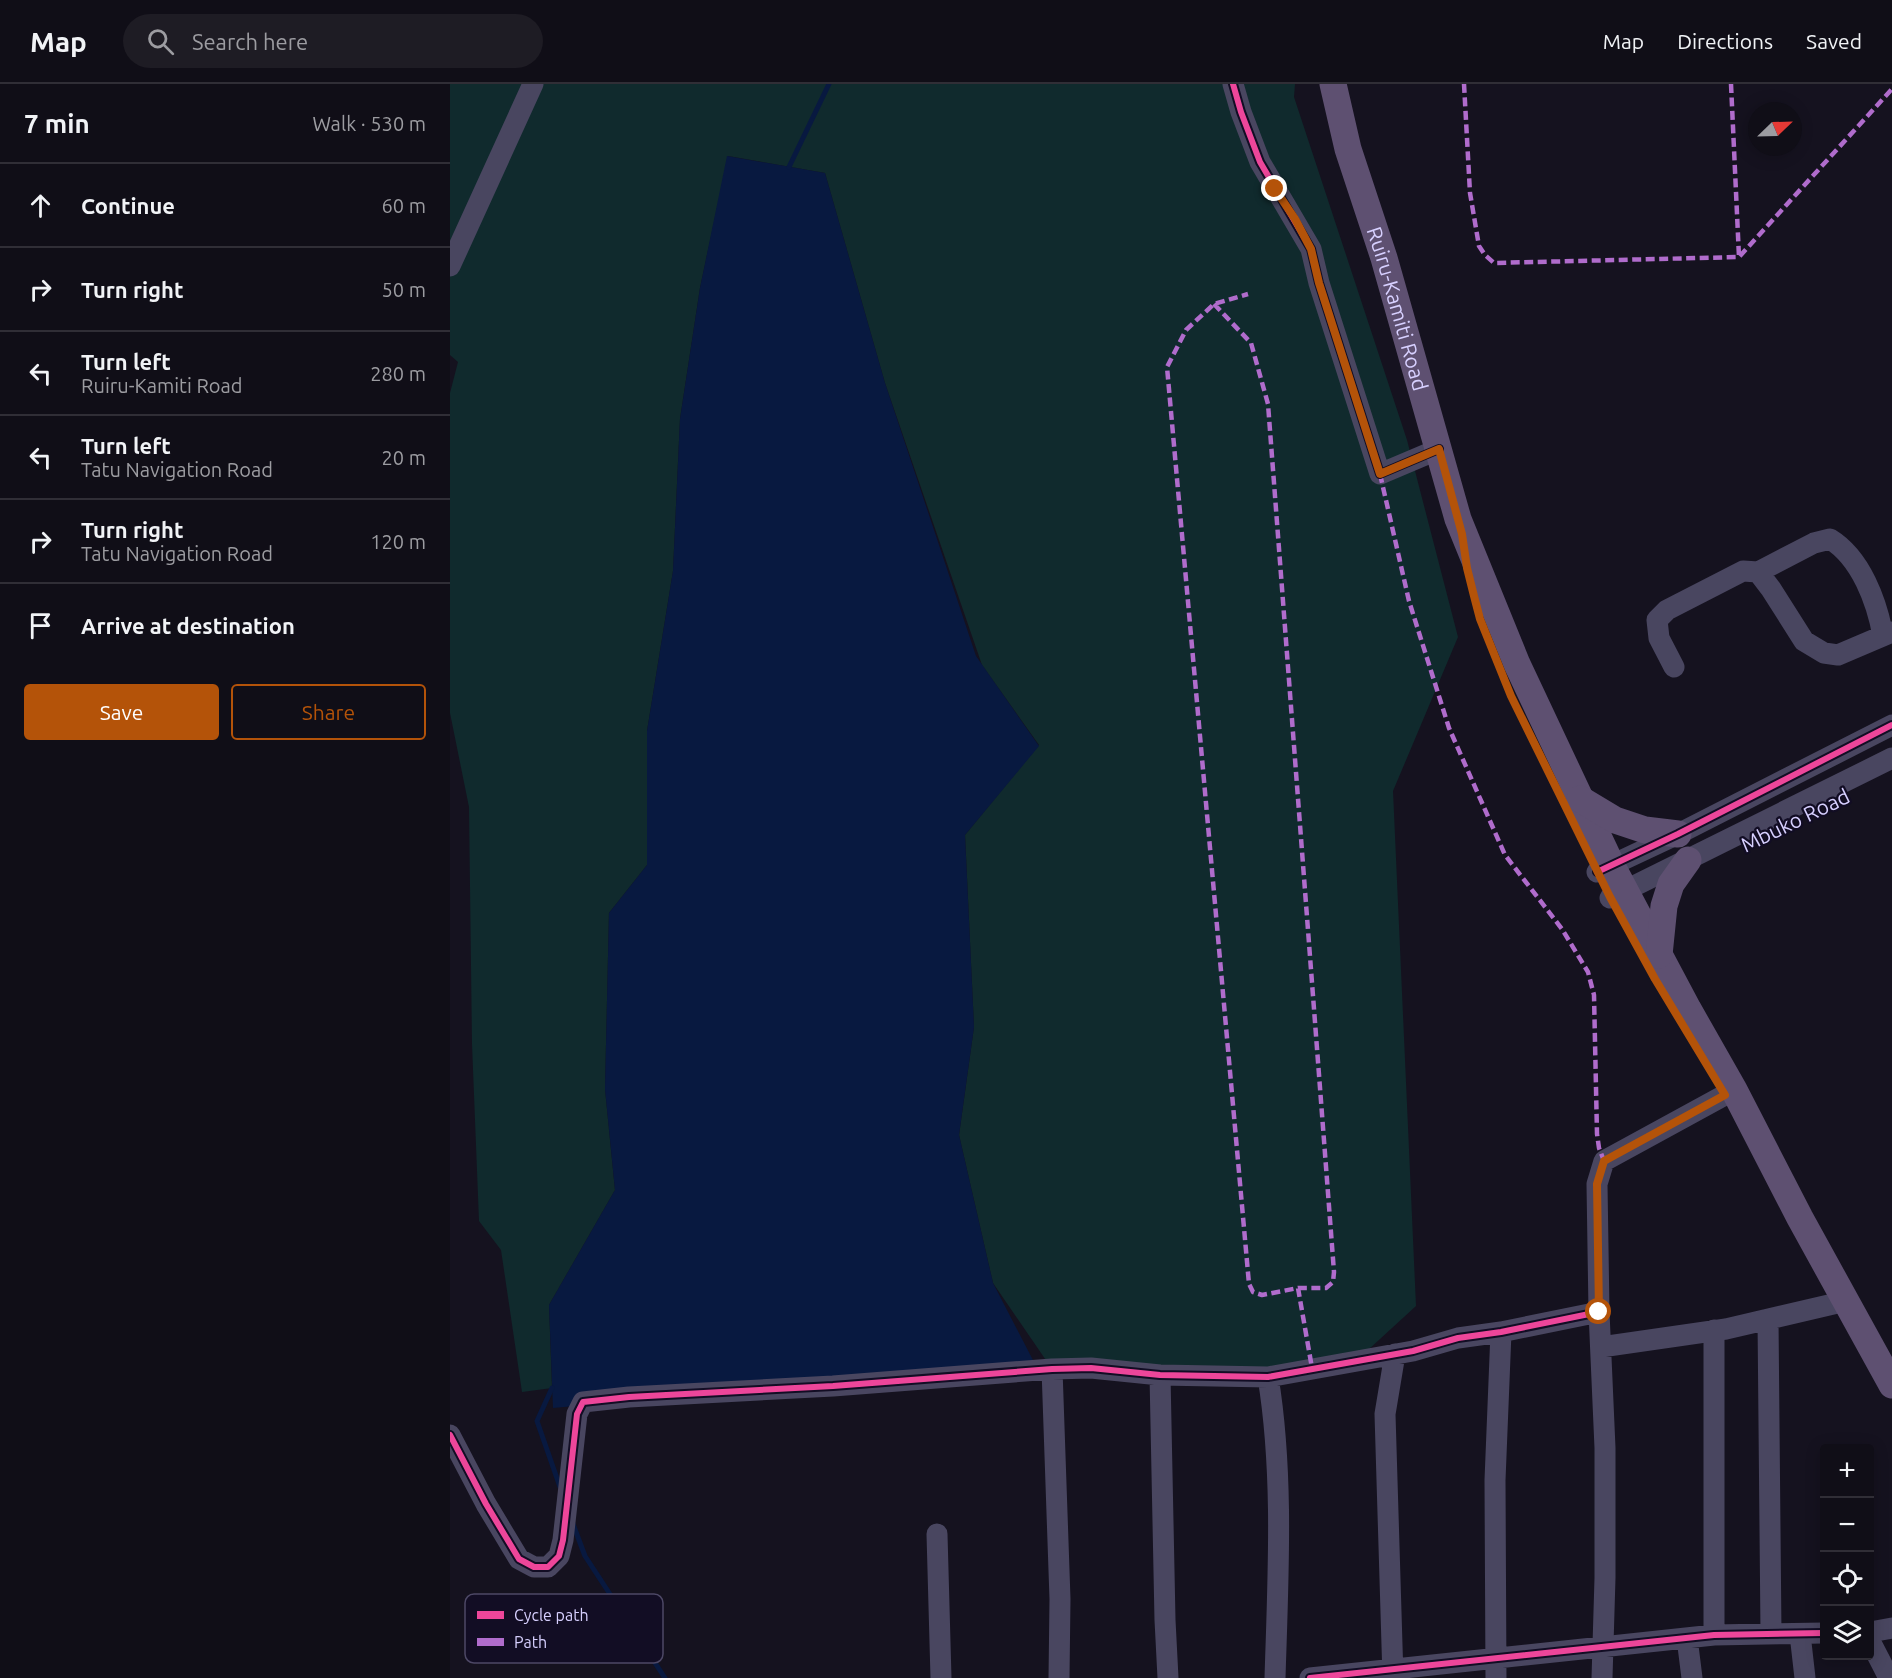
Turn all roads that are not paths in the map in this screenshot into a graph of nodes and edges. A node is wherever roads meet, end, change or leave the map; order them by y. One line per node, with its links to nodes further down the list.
1 (533, 84): 4 (street)
2 (1233, 84): 5 (street)
3 (1333, 84): 5 (main road, Ruiru-Kamiti Road)
4 (450, 266)
5 (1439, 449): 6 (main road, Ruiru-Kamiti Road)
6 (1462, 534): 13 (main road, Ruiru-Kamiti Road); 17 (main road, Ruiru-Kamiti Road)
7 (1758, 572): 8 (street); 8 (street); 9 (street)
8 (1888, 634)
9 (1674, 667)
10 (1892, 725): 14 (street)
11 (1892, 758): 16 (street)
12 (1892, 774): 16 (street, Mbuko Road)
13 (1580, 799): 15 (main road); 17 (main road, Ruiru-Kamiti Road)
14 (1702, 821): 15 (street); 16 (street)
15 (1678, 834): 17 (street)
16 (1700, 854): 18 (street); 19 (main road)
17 (1604, 869): 18 (main road, Ruiru-Kamiti Road)
18 (1617, 894): 19 (main road, Ruiru-Kamiti Road); 20 (main road, Ruiru-Kamiti Road)
19 (1659, 954): 20 (main road, Ruiru-Kamiti Road)
20 (1729, 1092): 21 (main road, Ruiru-Kamiti Road); 22 (street)
21 (1846, 1302): 23 (street); 31 (main road, Ruiru-Kamiti Road)
22 (1599, 1312): 25 (street); 26 (street)
23 (1768, 1319): 24 (street); 37 (street)
24 (1714, 1330): 26 (street); 39 (street)
25 (1501, 1332): 27 (street); 43 (street)
26 (1601, 1347): 41 (street)
27 (1395, 1354): 30 (street); 44 (street)
28 (1052, 1369): 29 (street); 32 (street); 46 (street)
29 (1160, 1375): 30 (street); 47 (street)
30 (1268, 1377): 48 (street)
31 (1892, 1385)
32 (450, 1435)
33 (937, 1534): 45 (street)
34 (1892, 1628): 35 (street)
35 (1874, 1631)
36 (1820, 1633): 38 (street)
37 (1770, 1634): 38 (street); 39 (street)
38 (1800, 1634): 52 (street)
39 (1714, 1635): 40 (street)
40 (1687, 1638): 41 (street); 51 (street)
41 (1602, 1647): 43 (street); 50 (street)
42 (1874, 1650): 53 (street)
43 (1496, 1669): 44 (street)
44 (1394, 1674): 49 (street)
45 (941, 1678)
46 (1059, 1678)
47 (1168, 1678)
48 (1275, 1678)
49 (1310, 1678)
50 (1602, 1678)
51 (1692, 1678)
52 (1805, 1678)
53 (1889, 1678)

